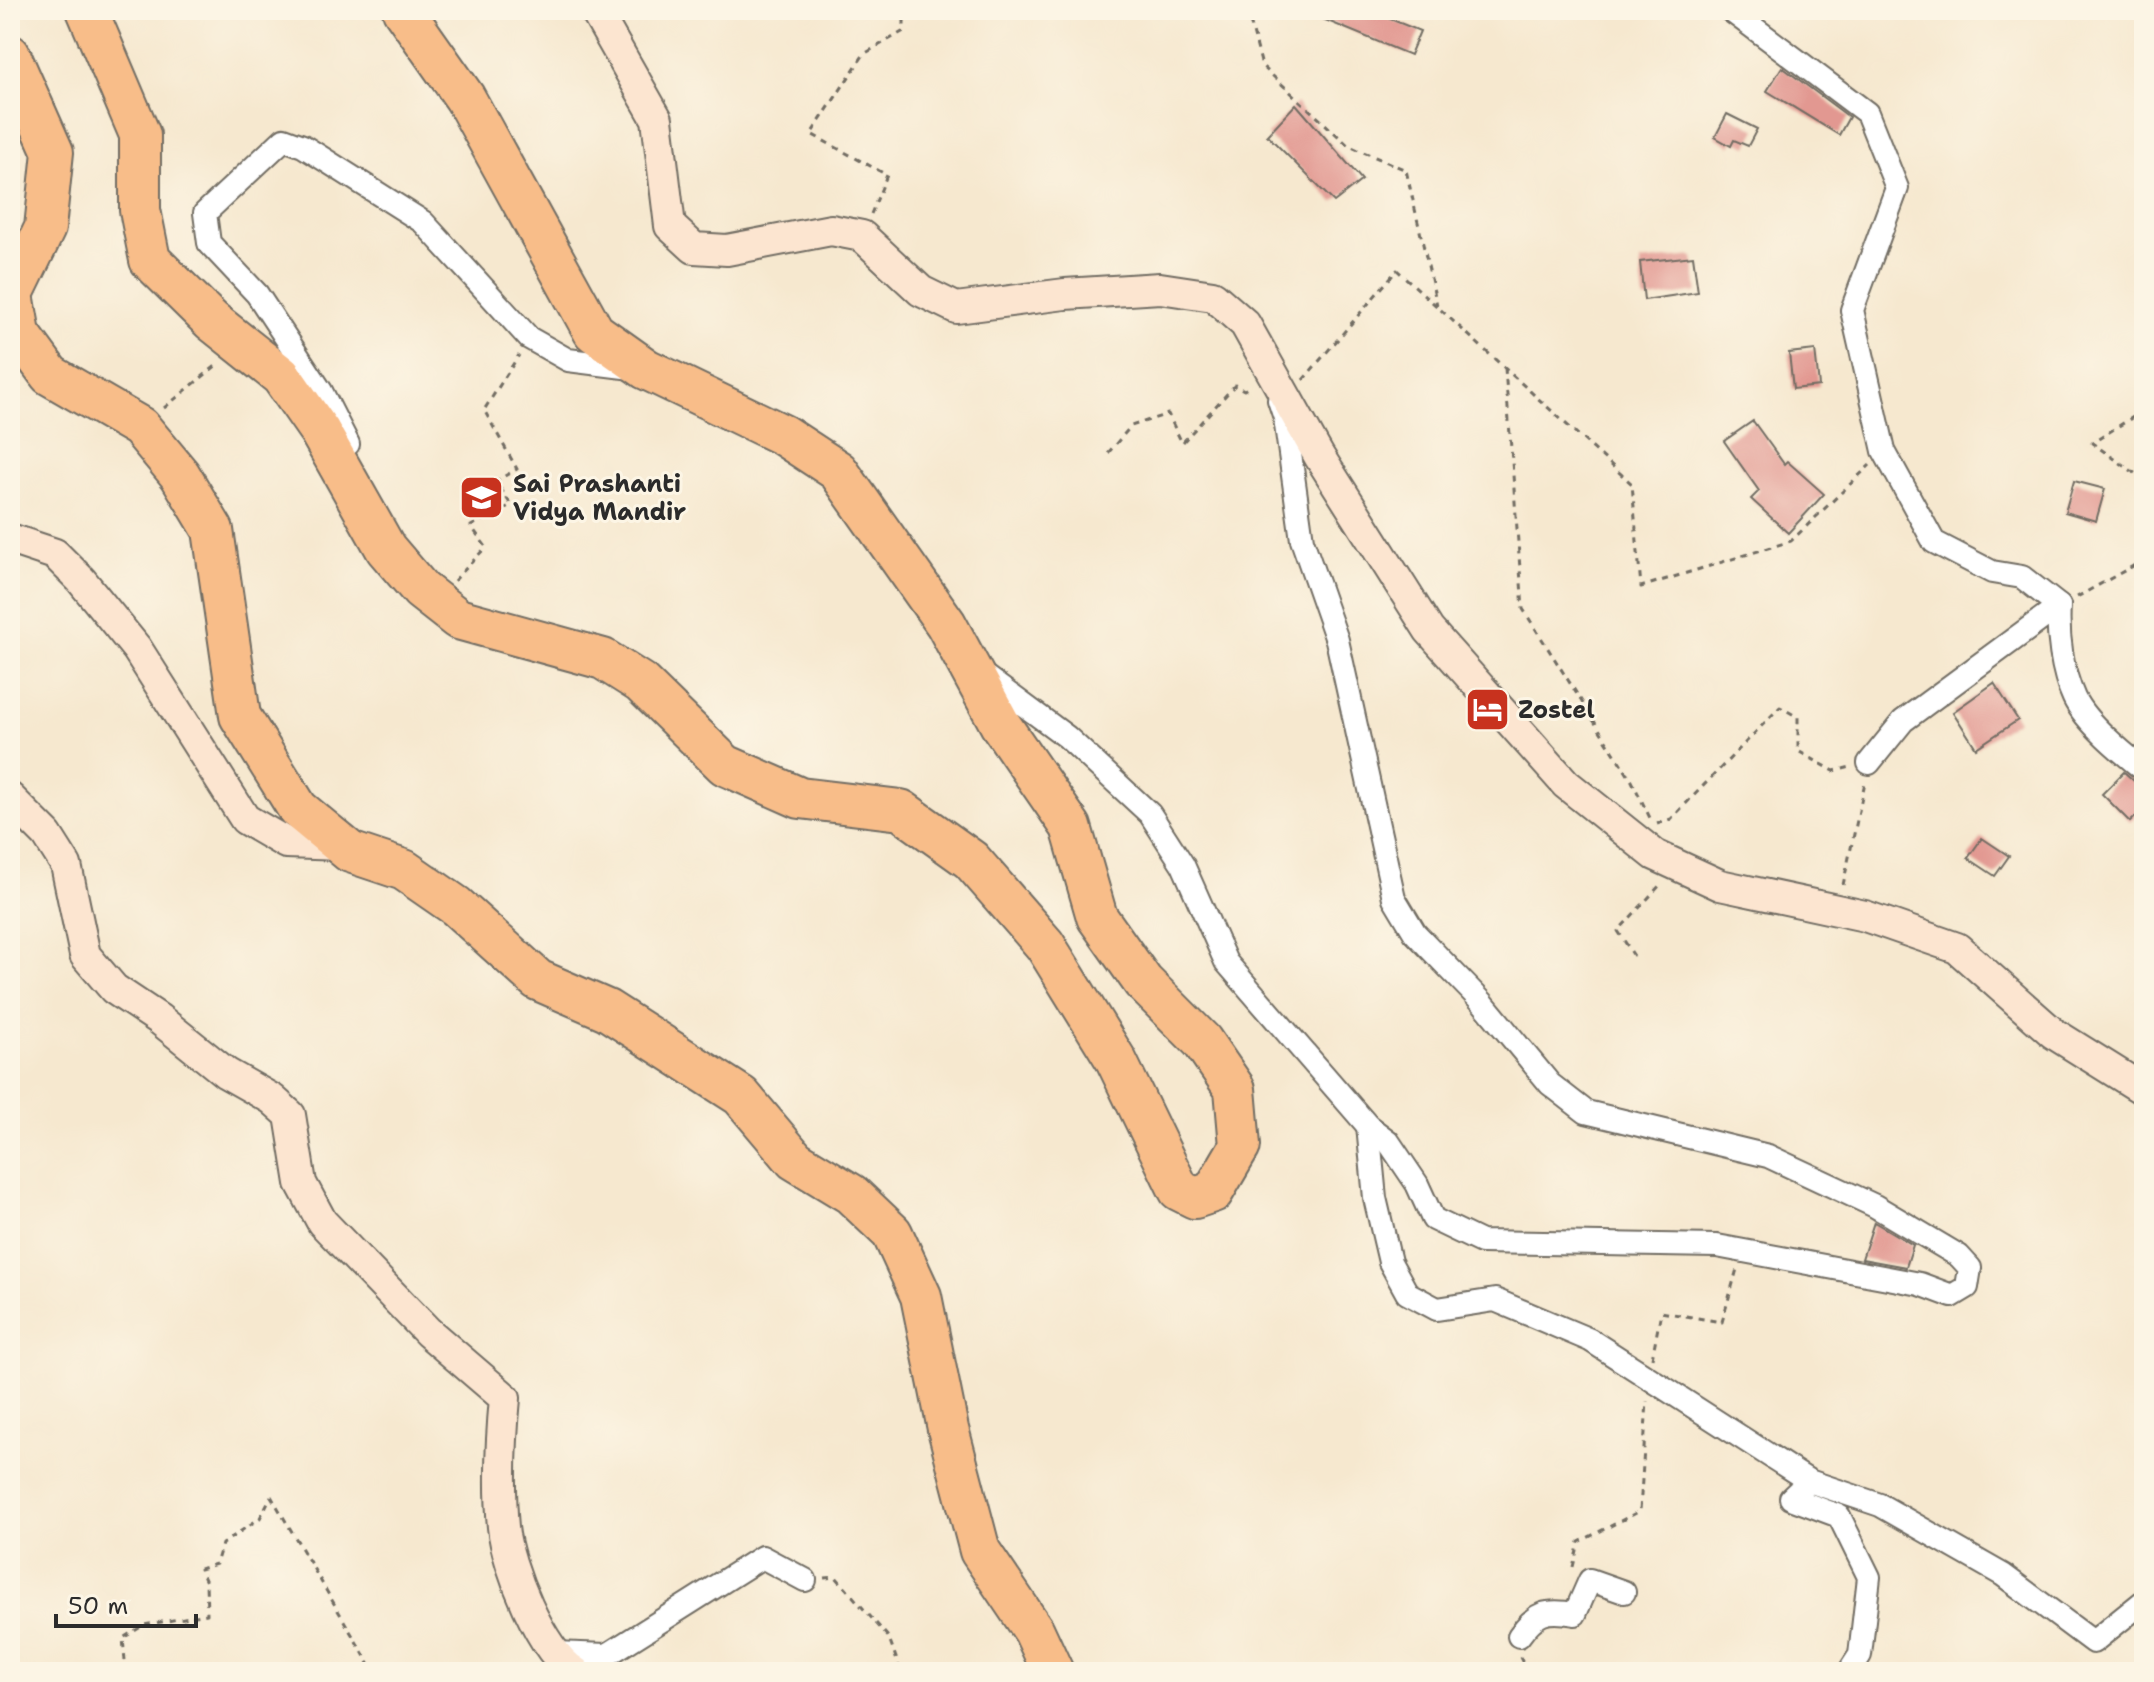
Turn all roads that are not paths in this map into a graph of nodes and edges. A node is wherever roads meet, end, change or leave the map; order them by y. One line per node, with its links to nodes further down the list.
1 (87, 10): 8 (highway)
2 (403, 10): 7 (highway)
3 (595, 10): 6 (main road)
4 (1730, 10): 10 (street)
5 (10, 55): 15 (highway)
6 (1260, 346): 16 (main road); 17 (street)
7 (646, 369): 8 (street); 11 (highway)
8 (373, 527): 11 (highway)
9 (10, 539): 15 (main road)
10 (2059, 606): 12 (street); 13 (street)
11 (966, 662): 17 (street)
12 (1869, 763)
13 (2144, 770)
14 (10, 798): 23 (main road)
15 (341, 845): 24 (highway)
16 (2144, 1090)
17 (1368, 1126): 18 (street)
18 (1809, 1481): 21 (street); 25 (street)
19 (805, 1580): 23 (street)
20 (1624, 1592): 22 (street)
21 (2144, 1601)
22 (1519, 1636)
23 (565, 1663)
24 (1053, 1672)
25 (1849, 1672)

